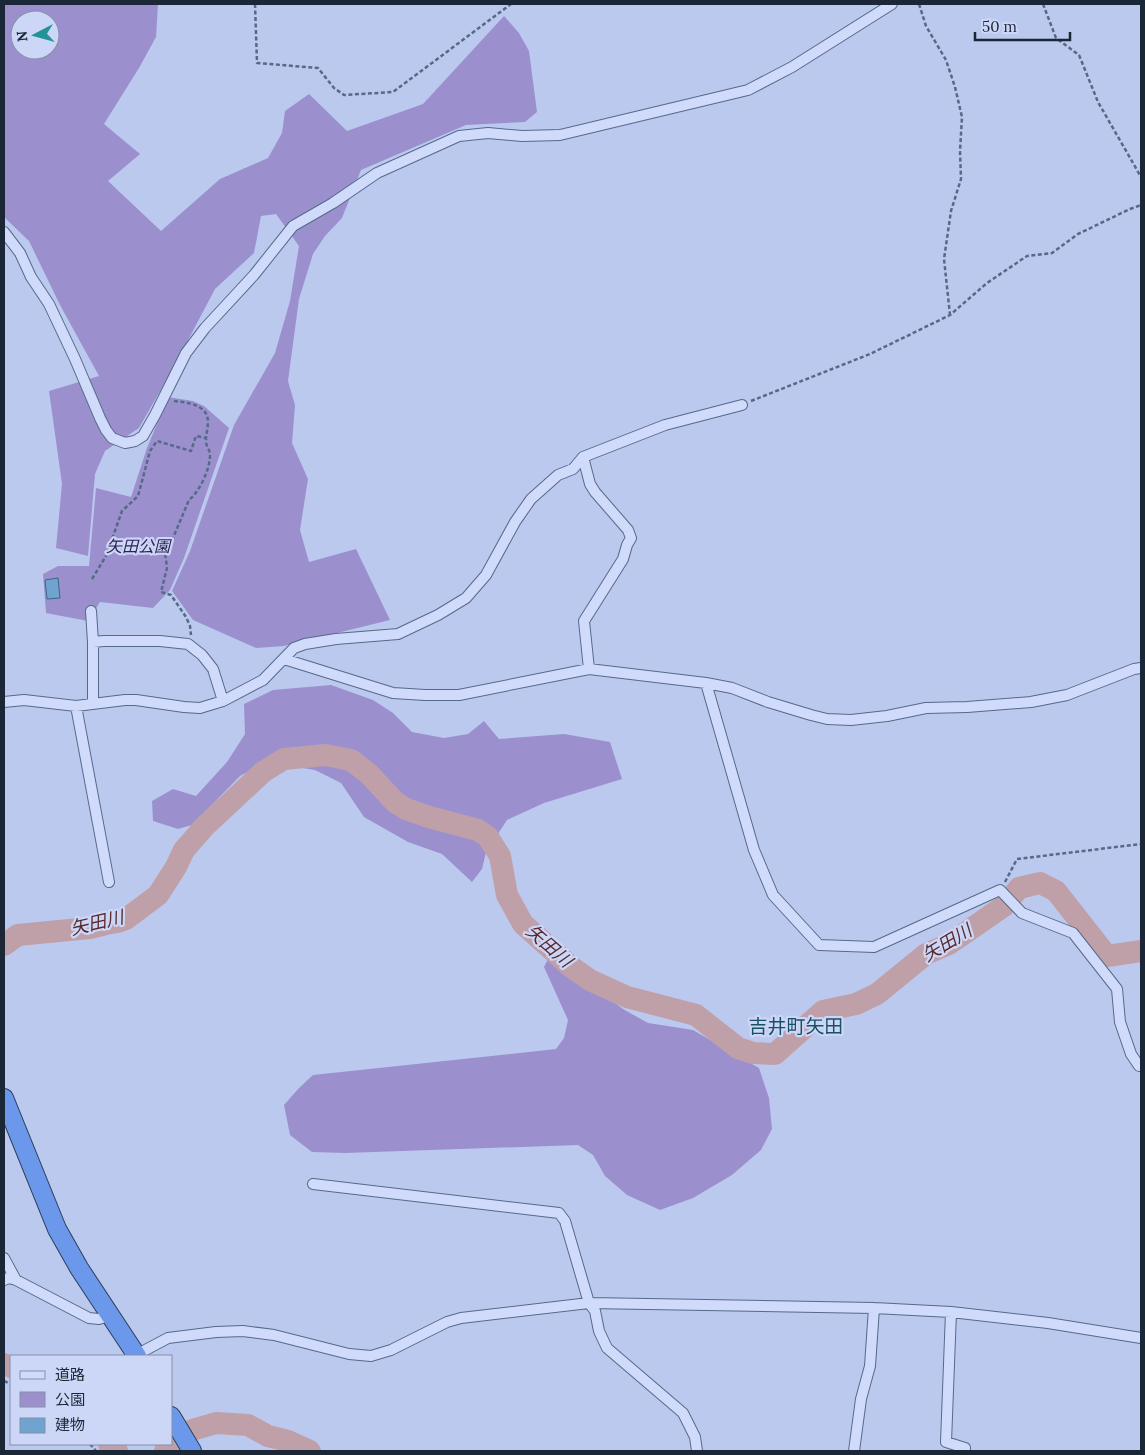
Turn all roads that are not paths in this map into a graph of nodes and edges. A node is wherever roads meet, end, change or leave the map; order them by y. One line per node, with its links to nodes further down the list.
1 (892, 4): 2 (street)
2 (4, 232)
3 (742, 405): 4 (street)
4 (583, 456): 7 (street); 9 (street)
5 (91, 611): 6 (street)
6 (93, 642): 11 (street); 13 (street)
7 (284, 659): 9 (street); 11 (street)
8 (1141, 668): 10 (street)
9 (589, 669): 10 (street)
10 (706, 683): 16 (street)
11 (223, 701): 13 (street)
12 (4, 702): 14 (street)
13 (93, 704): 14 (street)
14 (76, 706): 15 (street)
15 (109, 882)
16 (1141, 1066)
17 (4, 1098): 25 (highway)
18 (313, 1184): 22 (street)
19 (4, 1258): 21 (street)
20 (4, 1280): 21 (street)
21 (16, 1280): 25 (street)
22 (589, 1303): 23 (street); 28 (street); 31 (street)
23 (874, 1308): 24 (street); 32 (street)
24 (951, 1312): 26 (street); 33 (street)
25 (111, 1316): 27 (highway)
26 (1141, 1338)
27 (135, 1355)
28 (138, 1355)
29 (174, 1422): 30 (highway)
30 (190, 1448)
31 (697, 1451)
32 (854, 1451)
33 (965, 1451)

